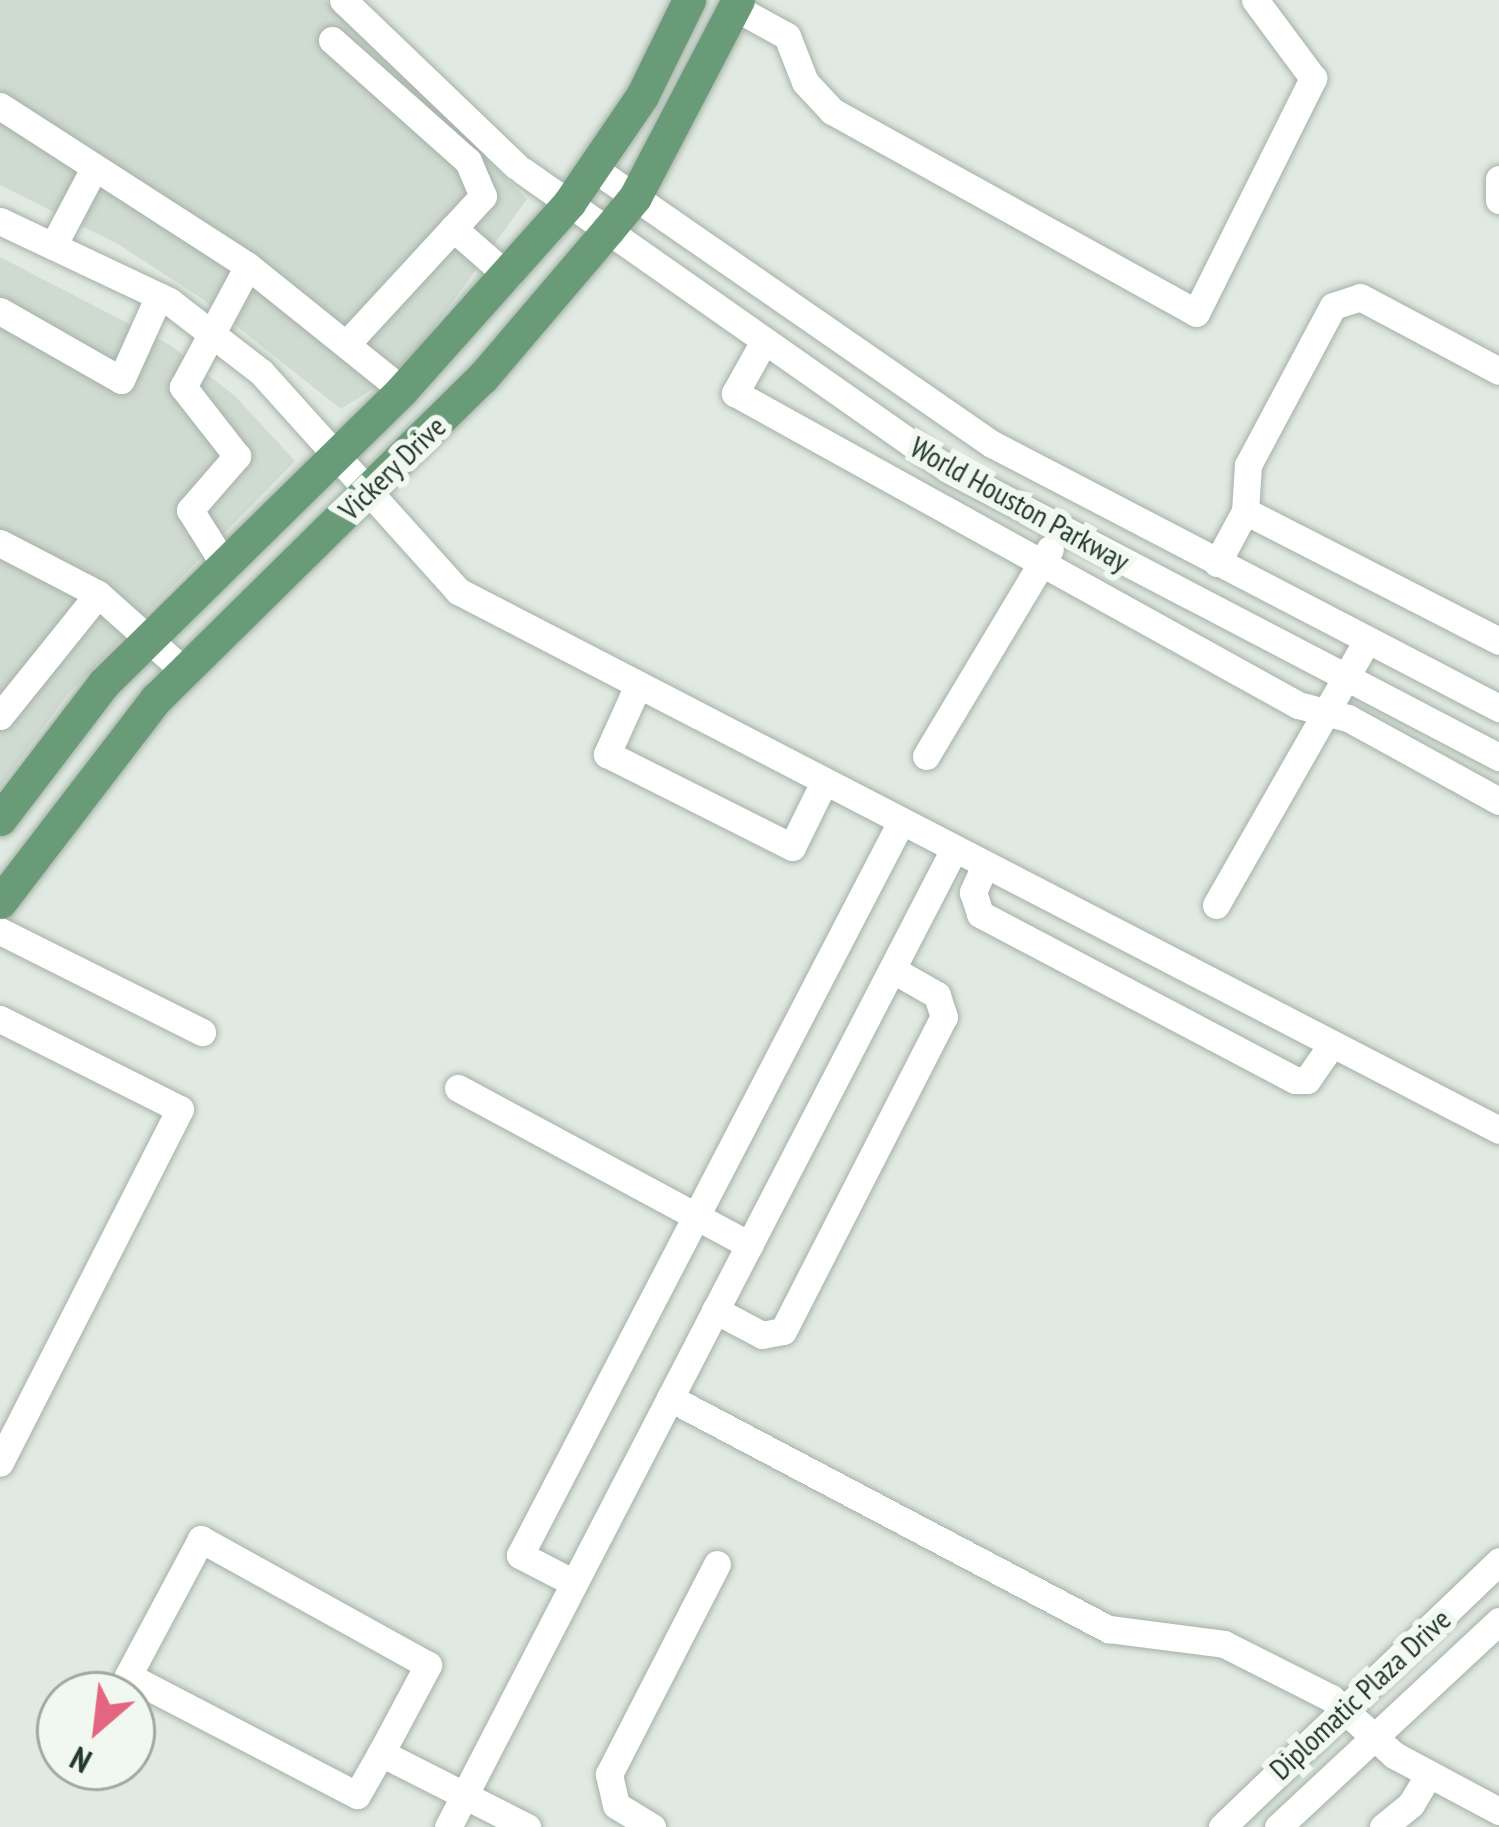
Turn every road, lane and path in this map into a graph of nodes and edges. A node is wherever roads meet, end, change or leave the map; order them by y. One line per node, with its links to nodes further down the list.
1 (343, 0): 12 (street, World Houston Parkway)
2 (689, 0): 8 (main road, Vickery Drive)
3 (1255, 0): 4 (street)
4 (731, 2): 10 (main road, Vickery Drive)
5 (332, 40): 14 (street)
6 (0, 106): 7 (street)
7 (93, 170): 16 (street); 17 (street)
8 (596, 170): 10 (street, World Houston Parkway); 12 (main road, Vickery Drive)
9 (1499, 179): 11 (street)
10 (635, 196): 15 (main road, Vickery Drive); 24 (street, World Houston Parkway)
11 (1499, 200)
12 (569, 203): 15 (street, World Houston Parkway); 18 (main road, Vickery Drive)
13 (0, 220): 16 (street)
14 (453, 229): 18 (street); 22 (street)
15 (608, 230): 23 (street, World Houston Parkway); 29 (main road, Vickery Drive)
16 (53, 246): 19 (street)
17 (248, 266): 21 (street); 22 (street)
18 (508, 277): 26 (main road, Vickery Drive)
19 (159, 296): 20 (street); 21 (street)
20 (0, 311)
21 (208, 329): 28 (street); 34 (street)
22 (350, 341): 26 (street)
23 (764, 341): 27 (street, World Houston Parkway); 35 (street)
24 (863, 361): 27 (street); 30 (street, World Houston Parkway)
25 (1499, 371): 31 (street)
26 (402, 390): 28 (main road, Vickery Drive)
27 (840, 395): 32 (street, World Houston Parkway)
28 (337, 454): 29 (street); 34 (main road, Vickery Drive)
29 (368, 490): 41 (main road, Vickery Drive); 43 (street)
30 (1079, 492): 32 (street); 36 (street, World Houston Parkway)
31 (1245, 511): 36 (street); 40 (street)
32 (1061, 529): 35 (street); 42 (street, World Houston Parkway)
33 (0, 543): 37 (street)
34 (222, 561): 38 (main road, Vickery Drive)
35 (1043, 563): 45 (street); 47 (street)
36 (1217, 563): 39 (street, World Houston Parkway)
37 (98, 594): 38 (street); 46 (street)
38 (146, 638): 41 (street); 51 (main road, Vickery Drive)
39 (1367, 640): 42 (street); 44 (street, World Houston Parkway)
40 (1499, 641)
41 (184, 671): 55 (main road, Vickery Drive)
42 (1347, 678): 45 (street); 48 (street, World Houston Parkway)
43 (638, 685): 49 (street); 49 (street)
44 (1499, 708)
45 (1328, 713): 50 (street); 56 (street)
46 (0, 716)
47 (926, 756)
48 (1499, 757)
49 (824, 782): 52 (street)
50 (1499, 801)
51 (0, 819)
52 (901, 822): 53 (street); 64 (street)
53 (954, 850): 54 (street); 58 (street)
54 (985, 865): 61 (street); 61 (street)
55 (0, 902)
56 (1216, 905)
57 (0, 931): 60 (street)
58 (893, 970): 65 (street); 66 (street)
59 (0, 1019): 68 (street)
60 (202, 1031)
61 (1332, 1044): 63 (street)
62 (458, 1088): 64 (street)
63 (1499, 1130)
64 (695, 1218): 65 (street); 71 (street)
65 (749, 1245): 66 (street)
66 (715, 1310): 67 (street)
67 (670, 1398): 71 (street); 73 (street)
68 (0, 1463)
69 (1499, 1562): 73 (street, Diplomatic Plaza Drive)
70 (718, 1564): 81 (street)
71 (574, 1583): 77 (street)
72 (1499, 1621): 74 (street, Diplomatic Plaza Drive)
73 (1344, 1709): 74 (street); 82 (street, Diplomatic Plaza Drive)
74 (1372, 1740): 76 (street); 83 (street, Diplomatic Plaza Drive)
75 (381, 1753): 75 (street); 77 (street)
76 (1429, 1774): 78 (street); 84 (street)
77 (465, 1795): 79 (street); 80 (street)
78 (1499, 1811)
79 (525, 1826)
80 (448, 1827)
81 (652, 1827)
82 (1222, 1827)
83 (1278, 1827)
84 (1383, 1827)

